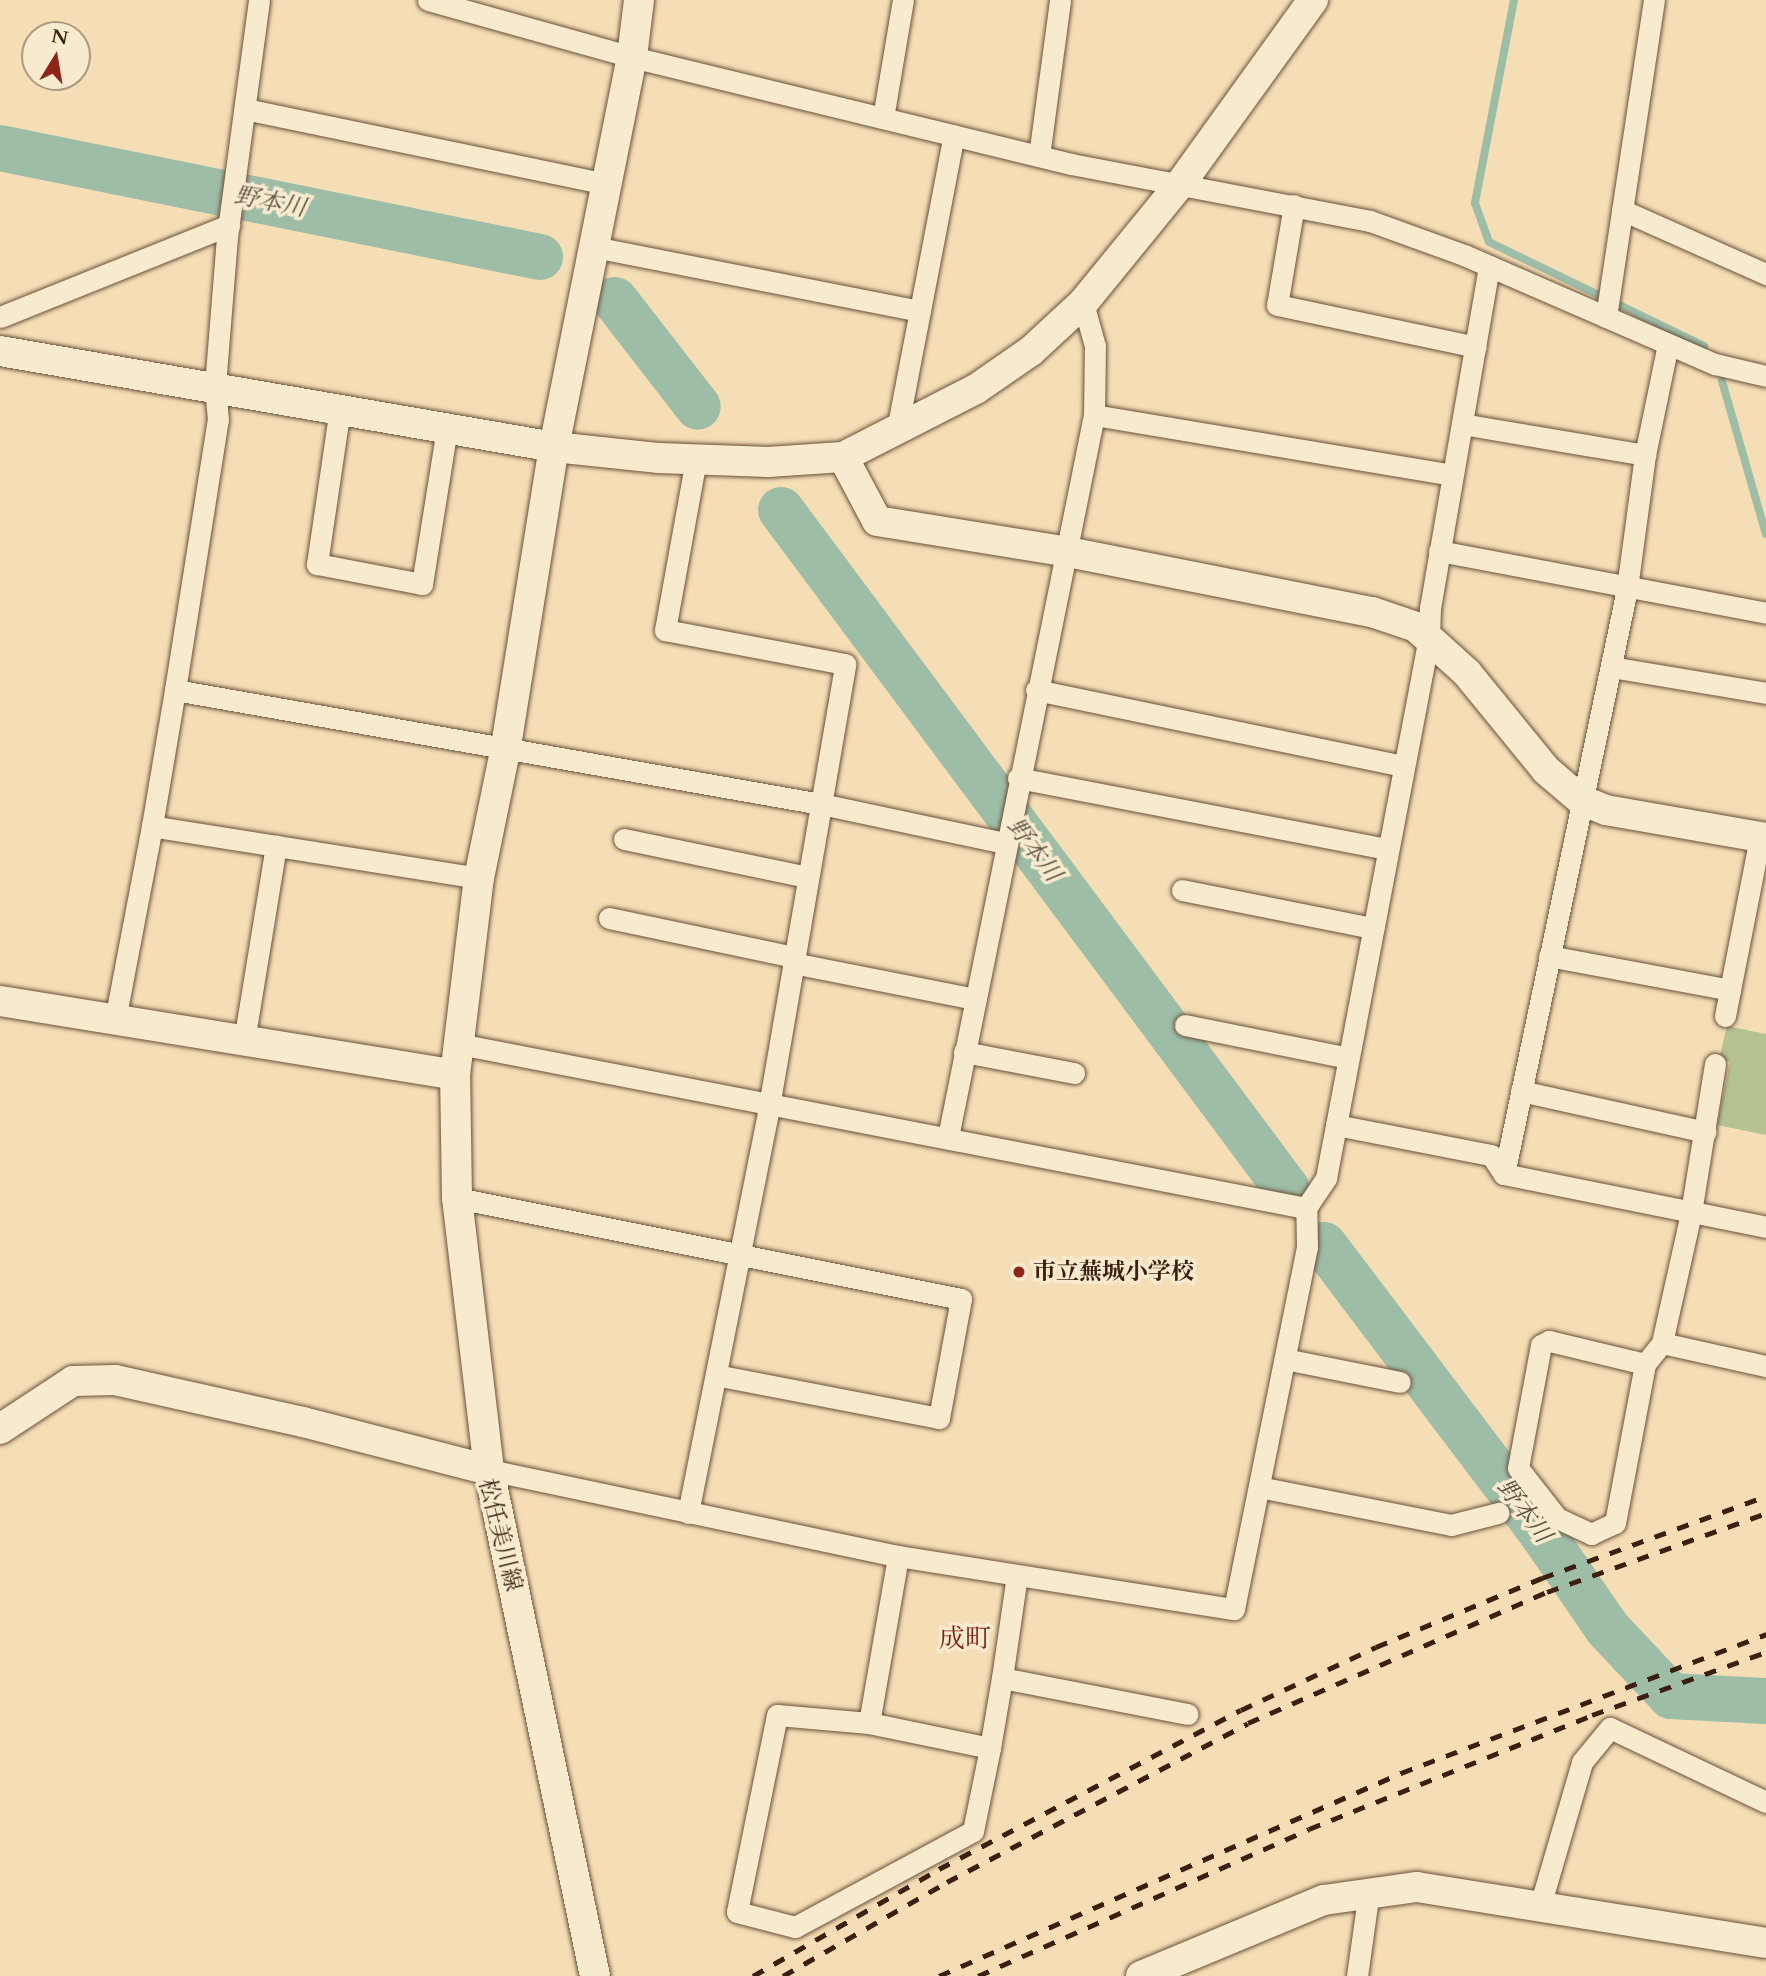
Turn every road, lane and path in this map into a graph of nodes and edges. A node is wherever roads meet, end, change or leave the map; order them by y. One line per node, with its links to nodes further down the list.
1 (258, 0): 10 (street)
2 (428, 0): 8 (street)
3 (639, 0): 9 (street)
4 (903, 0): 11 (street)
5 (1060, 0): 13 (street)
6 (1313, 0): 14 (street)
7 (1654, 0): 17 (street)
8 (500, 9): 9 (street)
9 (632, 57): 11 (street); 15 (street)
10 (246, 109): 15 (street); 18 (street)
11 (883, 118): 12 (street)
12 (954, 135): 13 (street); 23 (street)
13 (1039, 156): 14 (street)
14 (1181, 183): 16 (street); 22 (street)
15 (607, 184): 19 (street)
16 (1294, 205): 20 (street); 27 (street)
17 (1622, 210): 21 (street); 24 (street)
18 (231, 215): 25 (street); 30 (street)
19 (594, 247): 23 (street); 36 (street)
20 (1489, 266): 24 (street); 27 (street)
21 (1766, 274)
22 (1083, 303): 32 (street); 35 (street)
23 (920, 311): 35 (street)
24 (1606, 316): 26 (street)
25 (0, 317)
26 (1668, 344): 29 (street); 37 (street)
27 (1476, 347): 33 (street)
28 (0, 351): 30 (street)
29 (1766, 376)
30 (215, 386): 31 (street); 47 (street)
31 (340, 408): 34 (street); 34 (street)
32 (1094, 415): 40 (street); 41 (street)
33 (1462, 424): 37 (street); 40 (street)
34 (447, 428): 36 (street)
35 (897, 430): 38 (street)
36 (554, 447): 39 (street); 50 (street)
37 (1645, 456): 43 (street)
38 (843, 457): 39 (street); 41 (street)
39 (696, 459): 54 (street)
40 (1452, 475): 42 (street)
41 (1063, 551): 45 (street); 48 (street)
42 (1439, 551): 43 (street); 45 (street)
43 (1627, 589): 44 (street); 46 (street)
44 (1766, 612)
45 (1429, 637): 51 (street); 53 (street)
46 (1611, 667): 49 (street); 53 (street)
47 (176, 690): 50 (street); 55 (street)
48 (1035, 690): 51 (street); 52 (street)
49 (1766, 693)
50 (506, 746): 54 (street); 62 (street)
51 (1404, 766): 60 (street)
52 (1018, 778): 58 (street); 60 (street)
53 (1581, 800): 56 (street); 66 (street)
54 (821, 804): 58 (street); 61 (street)
55 (152, 826): 59 (street); 72 (street)
56 (1763, 838): 68 (street)
57 (624, 839): 61 (street)
58 (1005, 839): 69 (street)
59 (276, 846): 62 (street); 74 (street)
60 (1388, 849): 65 (street)
61 (808, 877): 67 (street)
62 (480, 878): 75 (street)
63 (1182, 890): 65 (street)
64 (609, 918): 67 (street)
65 (1373, 928): 77 (street)
66 (1549, 956): 68 (street); 81 (street)
67 (794, 960): 69 (street); 82 (street)
68 (1730, 990): 71 (street)
69 (975, 999): 76 (street)
70 (0, 1001): 72 (street)
71 (1725, 1016)
72 (115, 1020): 74 (street)
73 (1185, 1025): 77 (street)
74 (244, 1041): 80 (street)
75 (458, 1044): 80 (street); 82 (street)
76 (964, 1052): 79 (street); 85 (street)
77 (1349, 1058): 83 (street)
78 (1715, 1064): 84 (street)
79 (1074, 1073)
80 (455, 1075): 87 (street)
81 (1521, 1091): 84 (street); 86 (street)
82 (769, 1106): 85 (street); 91 (street)
83 (1336, 1125): 86 (street); 88 (street)
84 (1706, 1132): 89 (street)
85 (948, 1137): 88 (street)
86 (1504, 1174): 89 (street)
87 (457, 1198): 91 (street); 99 (street)
88 (1306, 1208): 93 (street)
89 (1691, 1213): 90 (street); 92 (street)
90 (1766, 1227)
91 (741, 1252): 96 (street); 96 (street)
92 (1662, 1343): 94 (street); 95 (street)
93 (1285, 1359): 97 (street); 100 (street)
94 (1646, 1364): 94 (street)
95 (1766, 1366)
96 (716, 1375): 101 (street)
97 (1400, 1382)
98 (0, 1429): 99 (street, 松任美川線)
99 (489, 1470): 101 (street); 113 (street, 松任美川線)
100 (1259, 1487): 102 (street); 104 (street)
101 (688, 1513): 103 (street)
102 (1498, 1513)
103 (898, 1556): 104 (street); 107 (street)
104 (1017, 1575): 105 (street)
105 (1002, 1678): 106 (street); 108 (street)
106 (1188, 1714)
107 (869, 1723): 108 (street); 108 (street)
108 (990, 1748)
109 (1766, 1802): 111 (street)
110 (1368, 1891): 111 (street); 114 (street); 115 (street)
111 (1540, 1906): 112 (street)
112 (1766, 1943)
113 (595, 1976)
114 (1141, 1976)
115 (1357, 1976)

